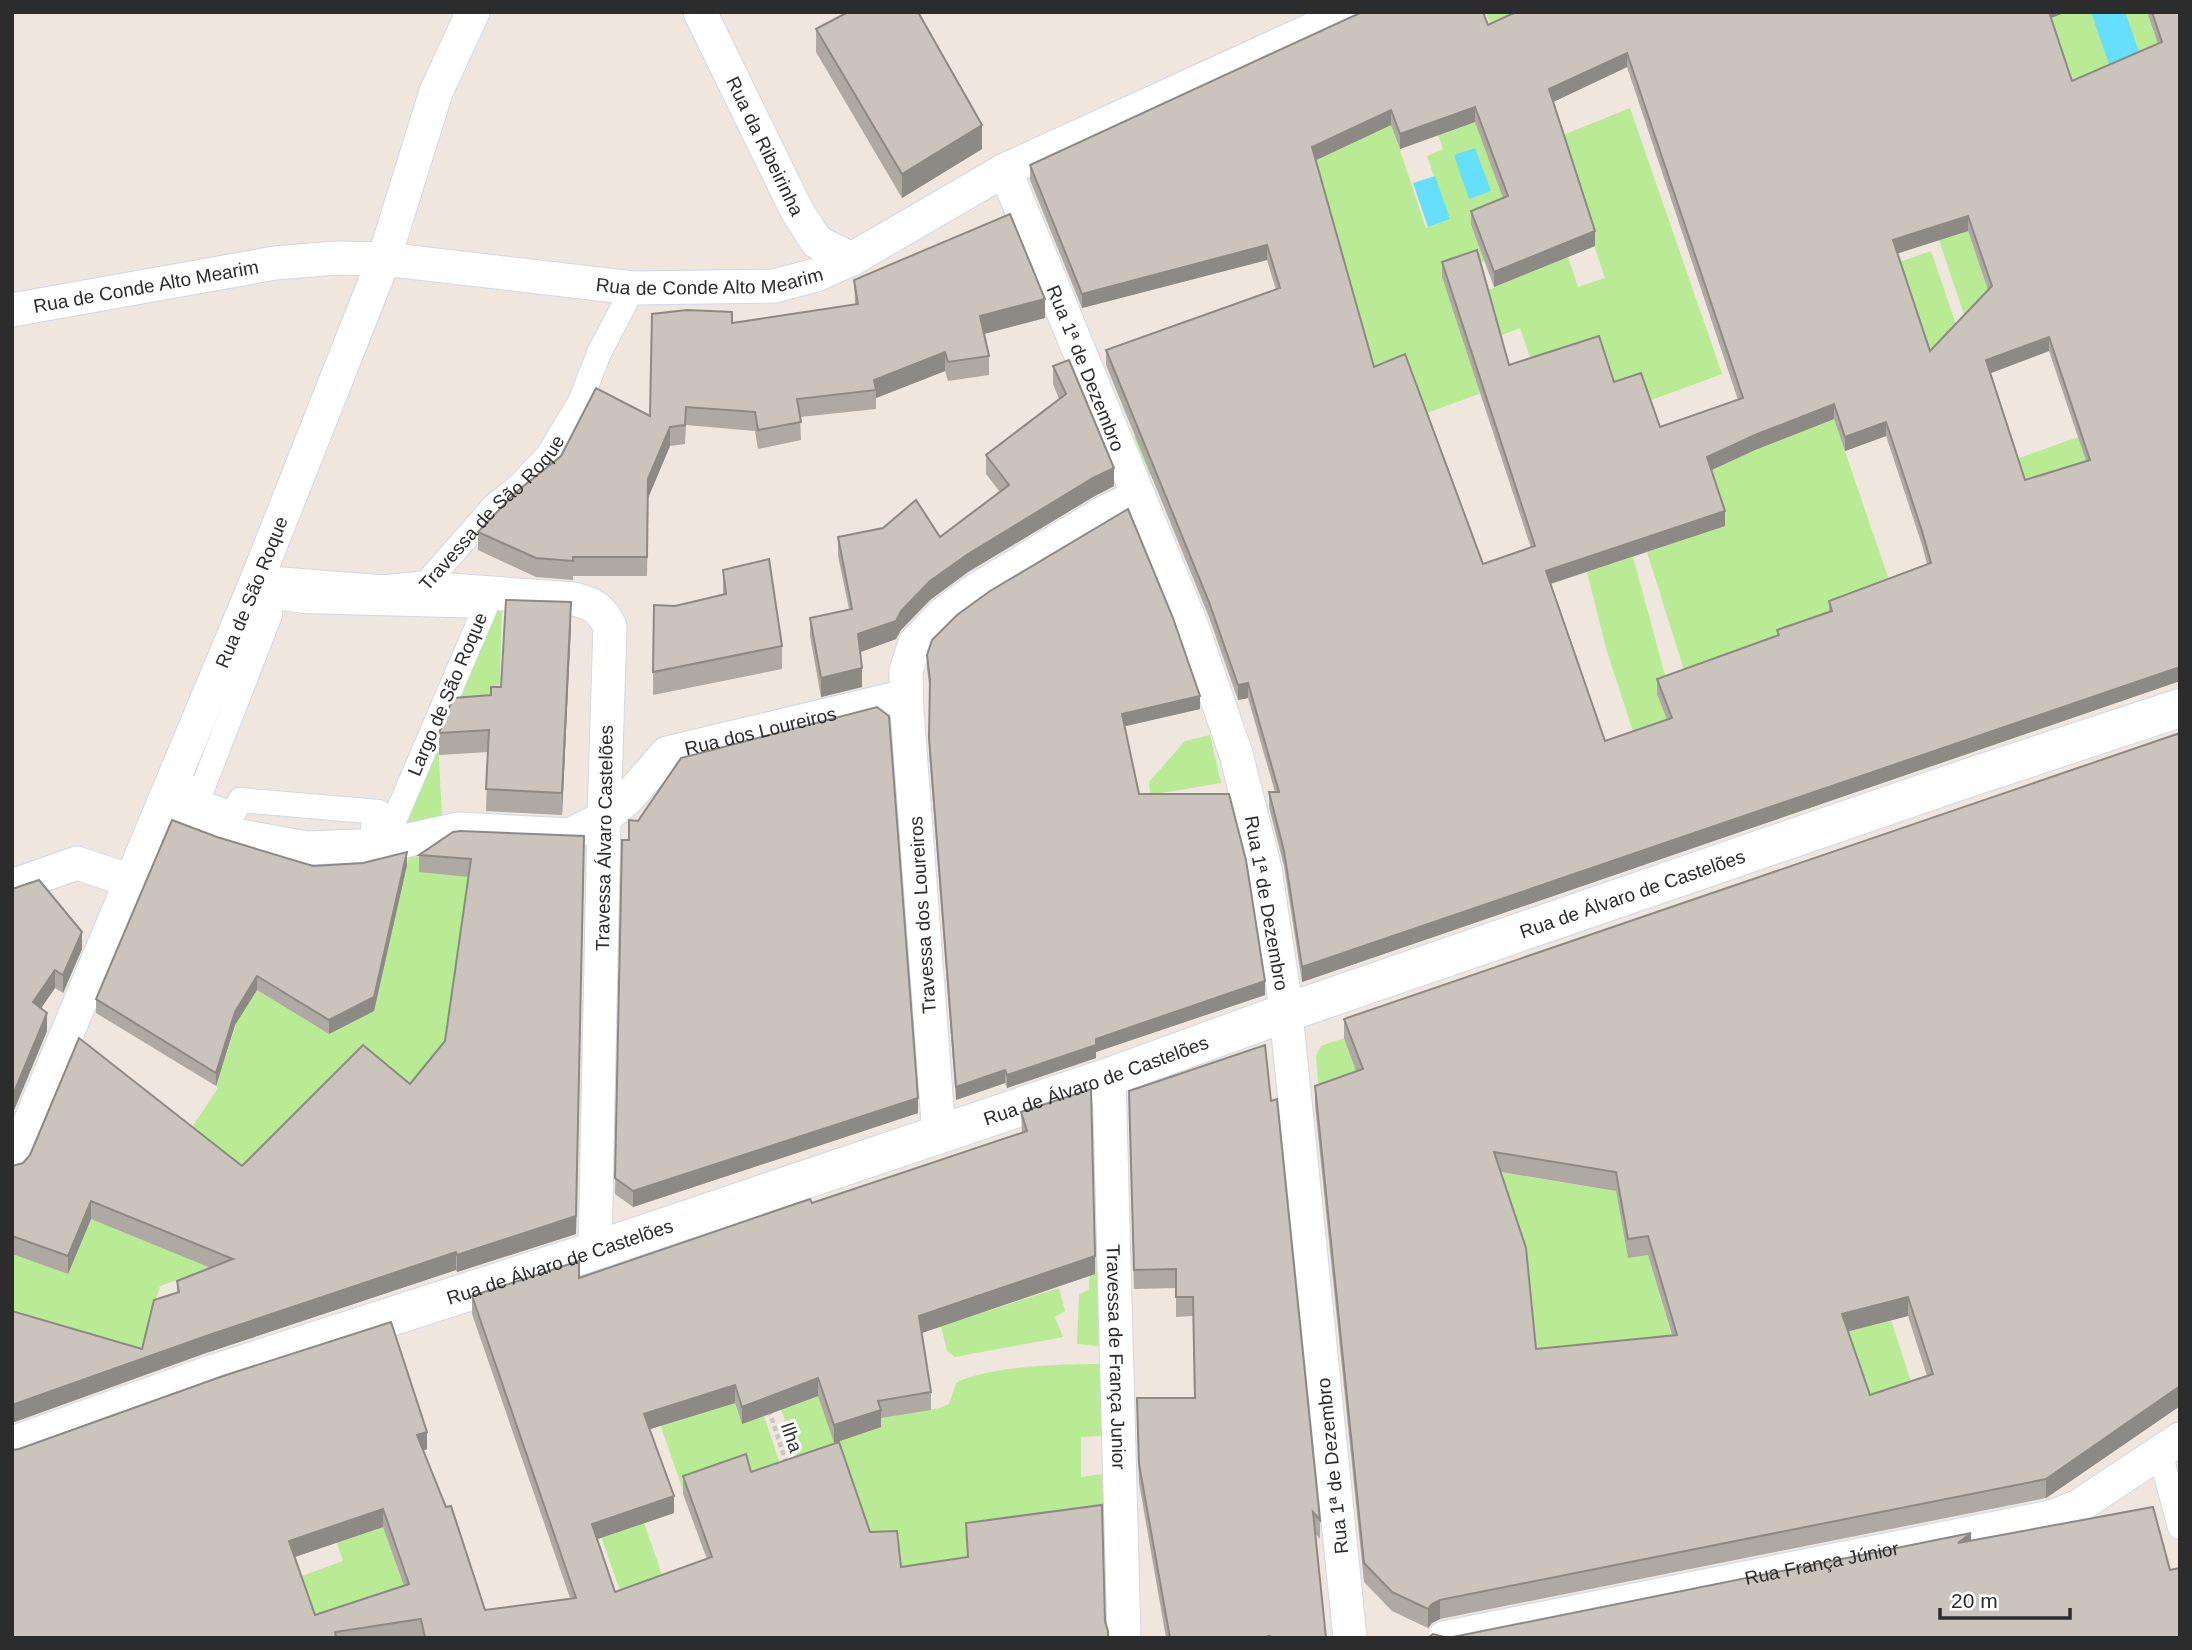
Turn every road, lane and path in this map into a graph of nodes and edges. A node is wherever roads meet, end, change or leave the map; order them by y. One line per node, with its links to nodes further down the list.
1 (473, 12): 5 (street, Rua de São Roque)
2 (700, 12): 6 (street, Rua da Ribeirinha)
3 (1351, 12): 4 (street, Rua de Conde Alto Mearim)
4 (1005, 170): 6 (street, Rua de Conde Alto Mearim); 9 (street, Rua 1ª de Dezembro)
5 (384, 259): 7 (street, Rua de Conde Alto Mearim); 8 (street, Rua de Conde Alto Mearim); 10 (street, Rua de São Roque)
6 (852, 259): 7 (street, Rua de Conde Alto Mearim)
7 (634, 288): 11 (street, Travessa de São Roque)
8 (12, 310)
9 (1138, 496): 12 (street); 19 (street, Rua 1ª de Dezembro)
10 (256, 582): 11 (street, Travessa de São Roque); 14 (street, Rua de São Roque)
11 (422, 588): 15 (street, Travessa Álvaro Castelões)
12 (906, 695): 15 (street, Rua dos Loureiros); 21 (street, Travessa dos Loureiros)
13 (2180, 708): 19 (street, Rua de Álvaro de Castelões)
14 (163, 808): 15 (street, Rua dos Loureiros); 17 (street, Rua de São Roque)
15 (604, 818): 23 (street, Travessa Álvaro Castelões)
16 (373, 828): 16 (street, Largo de São Roque)
17 (131, 881): 18 (street); 22 (street, Rua de São Roque)
18 (12, 886)
19 (1285, 1013): 20 (street, Rua de Álvaro de Castelões); 30 (street, Rua 1ª de Dezembro)
20 (1109, 1077): 21 (street, Rua de Álvaro de Castelões); 29 (street, Travessa de França Junior)
21 (939, 1135): 23 (street, Rua de Álvaro de Castelões)
22 (12, 1165)
23 (595, 1250): 25 (street, Rua de Álvaro de Castelões)
24 (768, 1407): 27 (path, Ilha)
25 (12, 1446)
26 (2170, 1446): 28 (street); 31 (street, Rua França Júnior)
27 (789, 1472)
28 (2180, 1527)
29 (1124, 1638)
30 (1350, 1638)
31 (1444, 1638)

